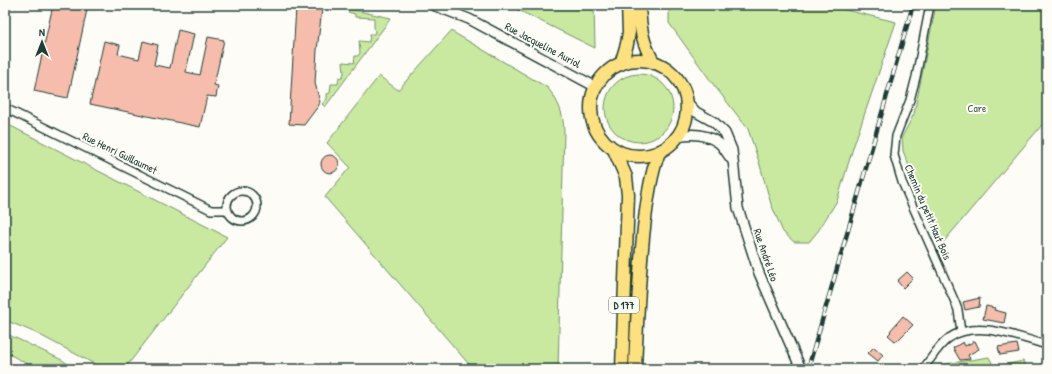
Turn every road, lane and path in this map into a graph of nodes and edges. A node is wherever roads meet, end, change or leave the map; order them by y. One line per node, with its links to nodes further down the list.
1 (433, 5): 7 (street, Rue Jacqueline Auriol)
2 (628, 5): 6 (main road)
3 (639, 5): 5 (main road)
4 (930, 5): 15 (street, Chemin du petit Haut Bois)
5 (654, 63): 6 (main road); 8 (main road)
6 (621, 64): 7 (main road)
7 (596, 88): 11 (main road)
8 (686, 101): 10 (main road); 13 (street, Rue André Léo)
9 (5, 108): 14 (street, Rue Henri Guillaumet)
10 (678, 136): 12 (main road); 13 (street, Rue André Léo)
11 (616, 152): 12 (main road); 17 (main road, D 177)
12 (658, 152): 18 (main road, D 177)
13 (732, 161): 19 (street, Rue André Léo)
14 (227, 210): 14 (street)
15 (962, 332): 16 (street); 20 (street)
16 (1047, 345)
17 (622, 369)
18 (635, 369)
19 (802, 369)
20 (923, 369)

